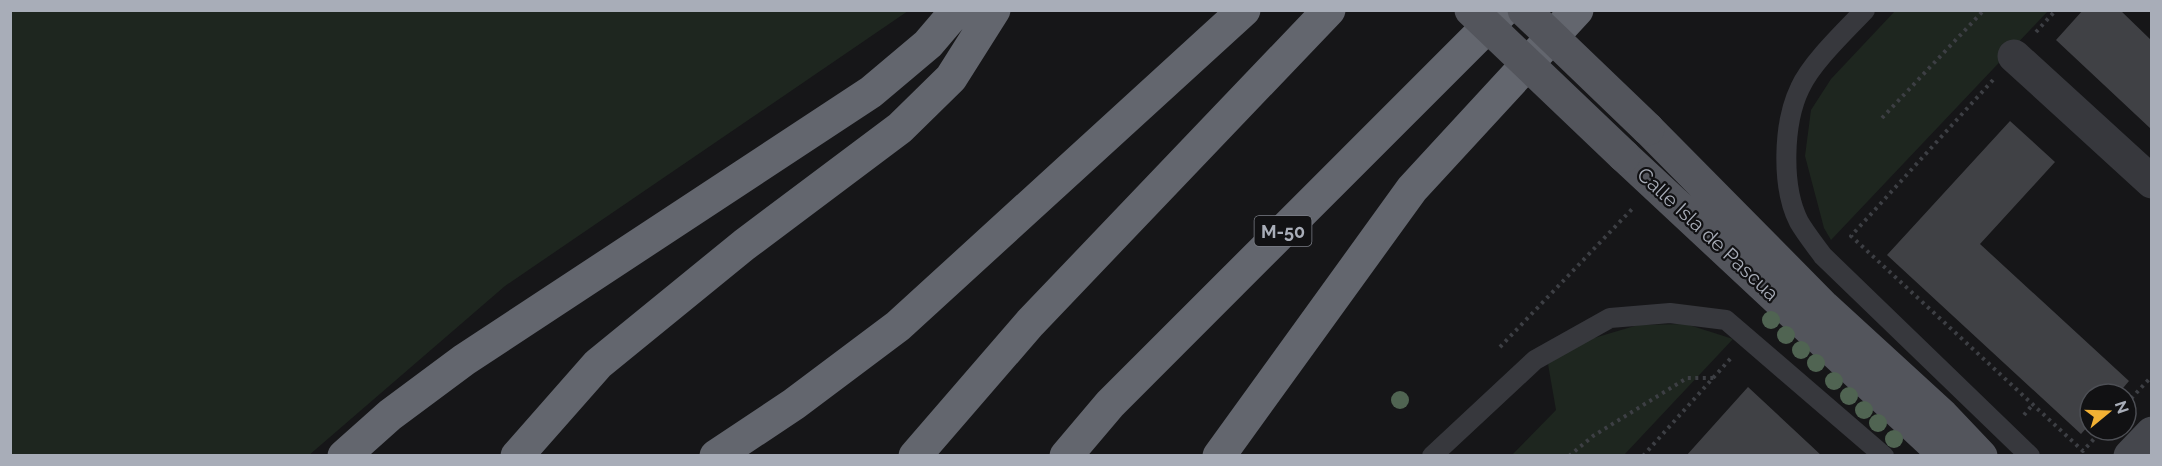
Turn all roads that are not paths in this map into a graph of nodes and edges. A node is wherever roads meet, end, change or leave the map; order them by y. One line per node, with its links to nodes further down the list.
1 (957, 10): 13 (highway)
2 (994, 10): 14 (highway)
3 (1244, 10): 15 (highway)
4 (1329, 10): 16 (highway)
5 (1471, 10): 21 (main road, Calle Isla de Pascua, bridge)
6 (1504, 10): 17 (highway, M-50)
7 (1524, 10): 22 (main road, Calle Isla de Pascua, bridge)
8 (1578, 10): 18 (highway)
9 (1865, 10): 23 (lane)
10 (2014, 56): 11 (street)
11 (2151, 182)
12 (2151, 433): 24 (street)
13 (344, 456)
14 (517, 456)
15 (716, 456)
16 (915, 456)
17 (1066, 456)
18 (1219, 456)
19 (1432, 456): 20 (lane)
20 (1884, 456)
21 (1946, 456)
22 (1981, 456)
23 (2030, 456)
24 (2130, 456)

